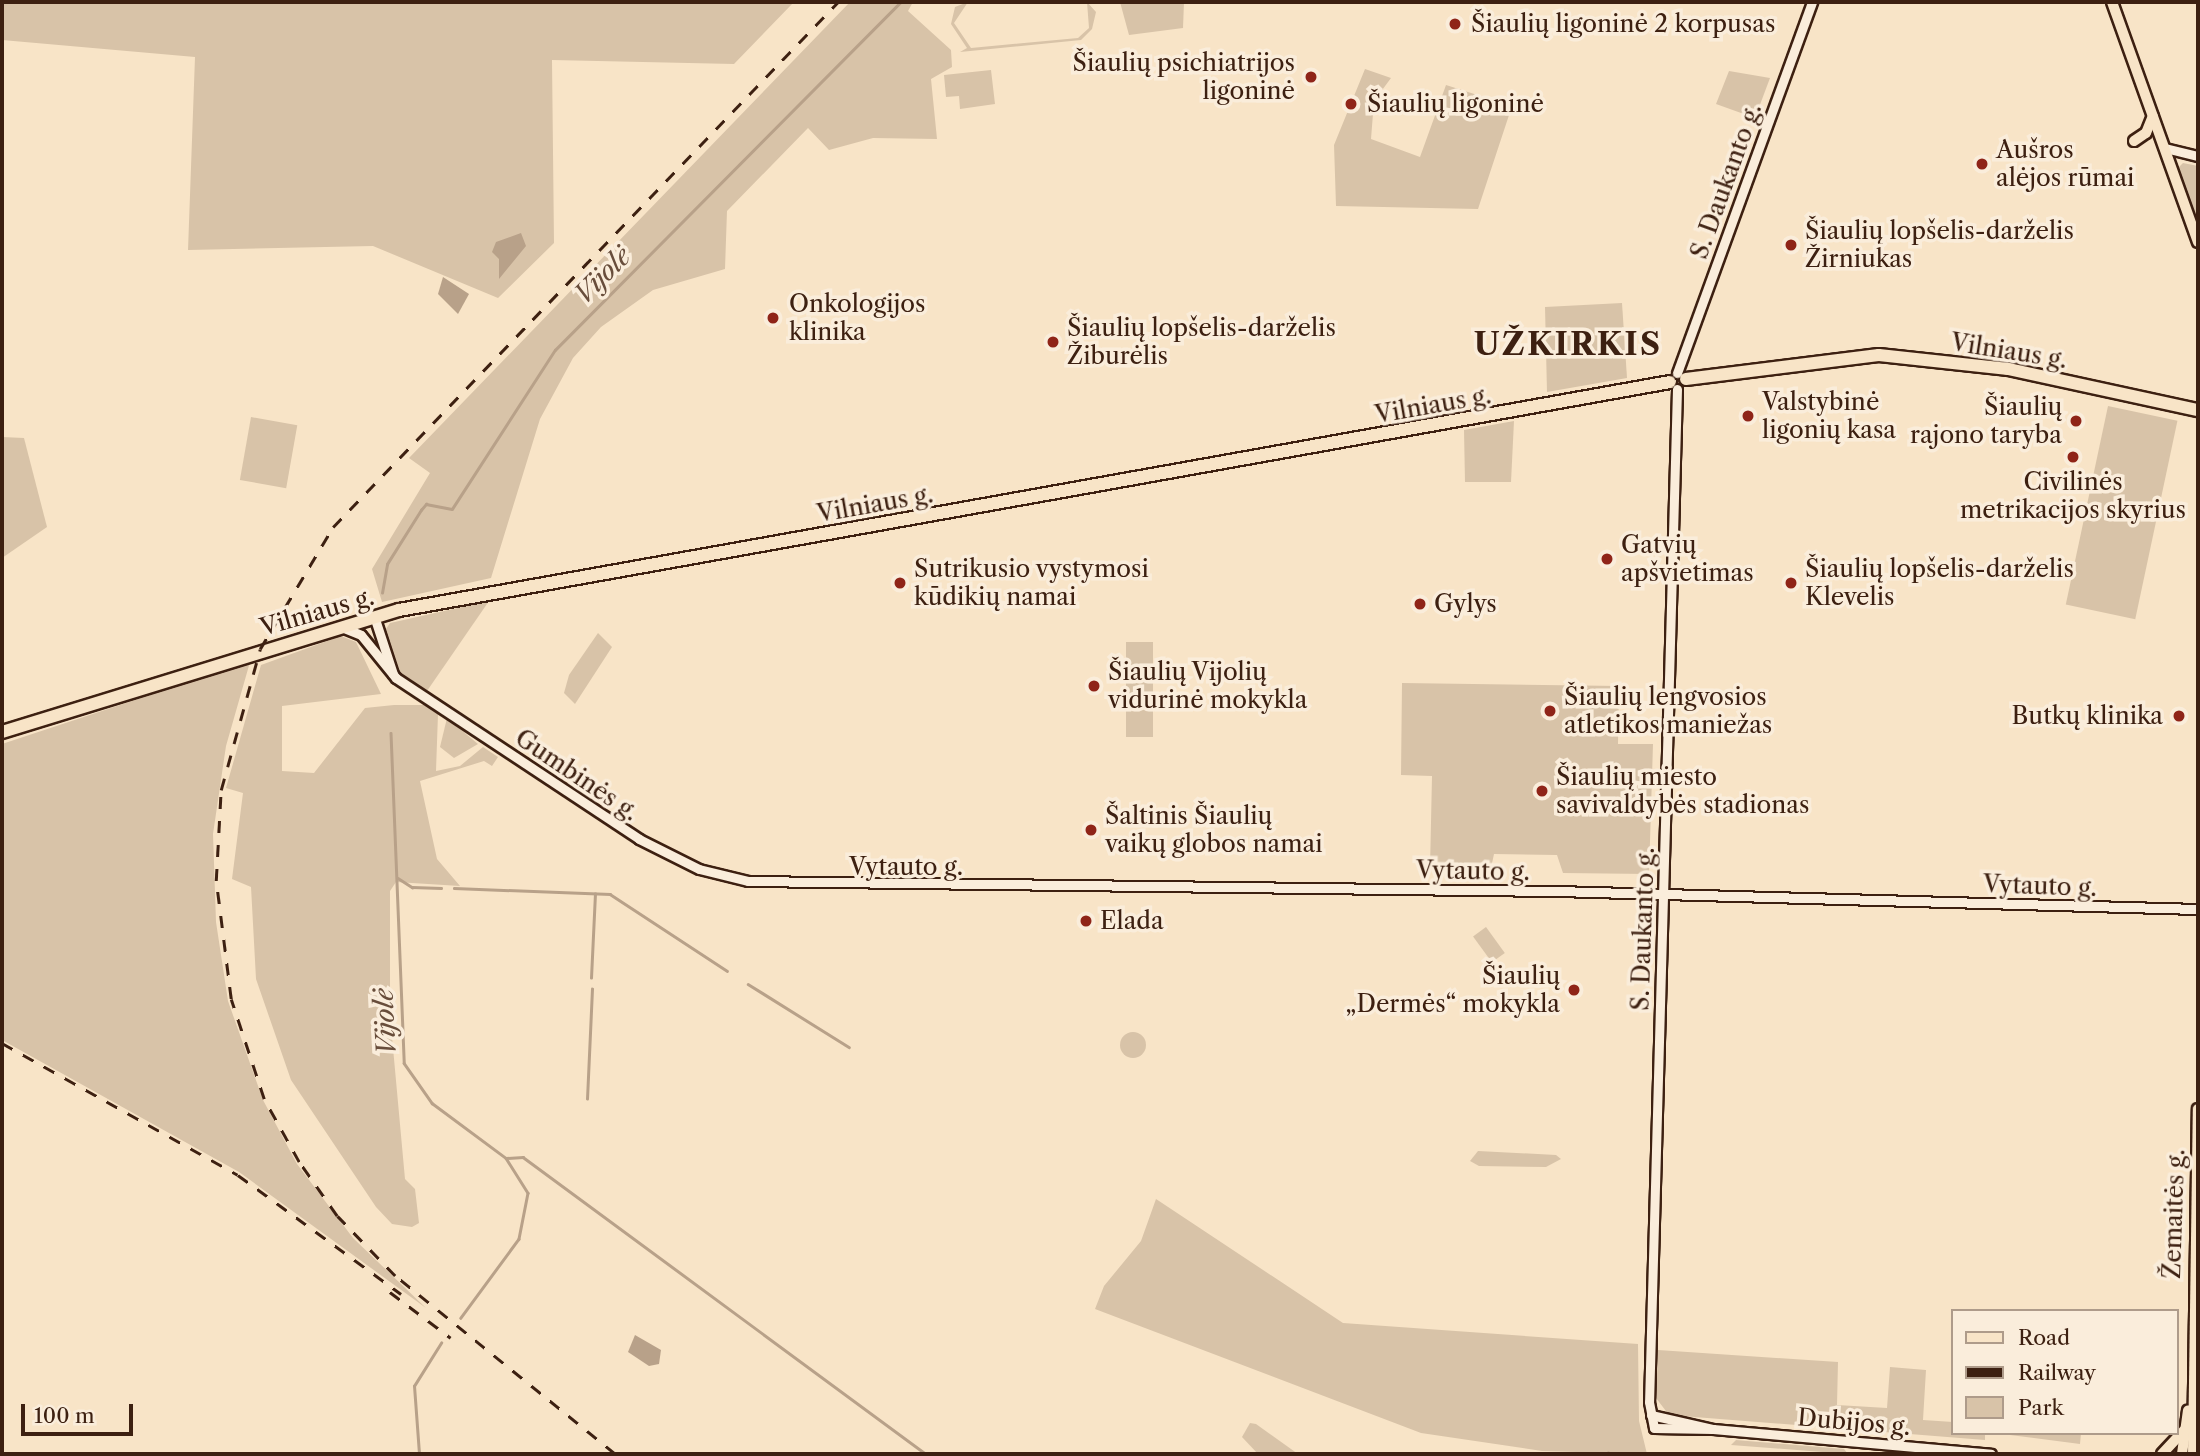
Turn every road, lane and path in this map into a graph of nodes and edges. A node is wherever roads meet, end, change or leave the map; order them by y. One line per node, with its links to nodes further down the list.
1 (1812, 2): 8 (main road, S. Daukanto g.)
2 (2112, 2): 3 (main road)
3 (2153, 116): 4 (main road); 5 (main road)
4 (2134, 141)
5 (2165, 148): 6 (main road); 7 (main road)
6 (2198, 156)
7 (2198, 242)
8 (1677, 381): 9 (highway, Vilniaus g.); 10 (highway, Vilniaus g.); 17 (main road, S. Daukanto g.)
9 (2198, 410)
10 (374, 616): 11 (highway, Vilniaus g.); 12 (main road)
11 (321, 629): 12 (main road, Gumbinės g.); 13 (highway, Vilniaus g.)
12 (396, 678): 16 (main road, Gumbinės g.)
13 (97, 704): 14 (highway, Vilniaus g.); 15 (highway, Vilniaus g.)
14 (2, 732)
15 (2, 740)
16 (748, 881): 17 (main road, Vytauto g.)
17 (1664, 894): 18 (main road, Vytauto g.); 21 (main road, S. Daukanto g.)
18 (2198, 909)
19 (2198, 1109): 20 (main road, Žemaitės g.)
20 (2190, 1403): 24 (main road, Žemaitės g.); 25 (main road, Žemaitės g.)
21 (1651, 1415): 22 (main road, S. Daukanto g.); 23 (main road, Dubijos g.)
22 (1654, 1428): 23 (main road, Dubijos g.)
23 (1713, 1429): 26 (main road, Dubijos g.)
24 (2185, 1430): 27 (main road); 28 (main road, Žemaitės g.)
25 (2196, 1441): 29 (main road, Žemaitės g.)
26 (1991, 1454)
27 (2162, 1454)
28 (2182, 1454)
29 (2193, 1454)

